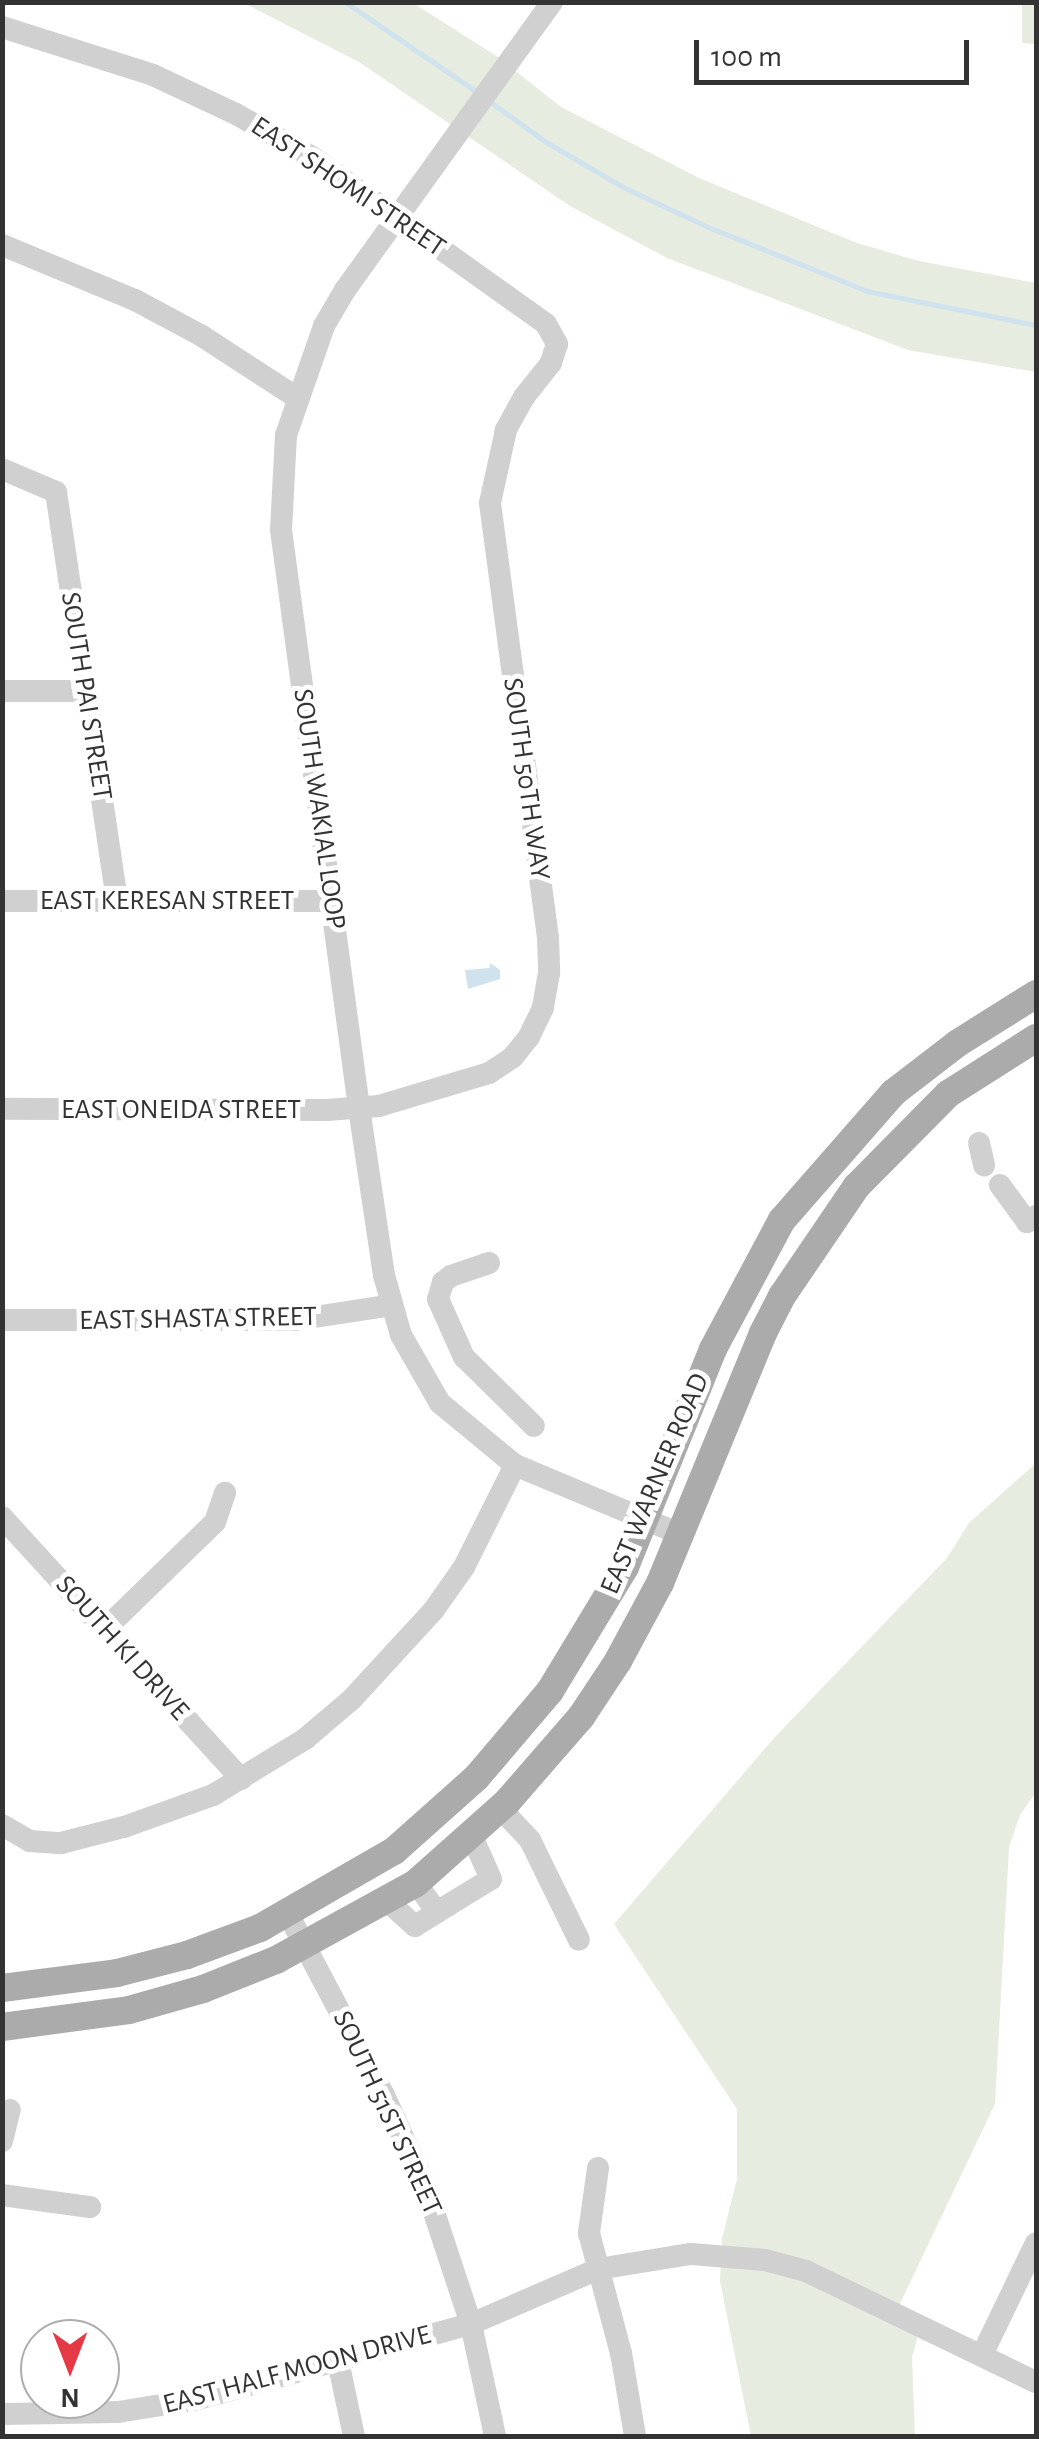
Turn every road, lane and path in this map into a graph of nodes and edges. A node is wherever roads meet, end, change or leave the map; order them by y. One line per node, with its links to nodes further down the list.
1 (552, 2): 3 (street, SOUTH WAKIAL LOOP)
2 (2, 27): 3 (street, EAST SHOMI STREET)
3 (397, 216): 5 (street, EAST SHOMI STREET); 6 (street, SOUTH WAKIAL LOOP)
4 (2, 245): 6 (street)
5 (557, 344): 15 (street, SOUTH 50TH WAY)
6 (296, 398): 12 (street, SOUTH WAKIAL LOOP)
7 (2, 469): 9 (street, SOUTH PAI STREET)
8 (2, 691): 9 (street)
9 (85, 691): 11 (street, SOUTH PAI STREET)
10 (2, 900): 11 (street, EAST KERESAN STREET)
11 (118, 901): 12 (street, EAST KERESAN STREET)
12 (332, 901): 15 (street, SOUTH WAKIAL LOOP)
13 (1036, 994): 21 (main road, EAST WARNER ROAD)
14 (1036, 1038): 23 (main road, EAST WARNER ROAD)
15 (358, 1108): 16 (street, EAST ONEIDA STREET); 20 (street, SOUTH WAKIAL LOOP)
16 (2, 1109)
17 (1000, 1185): 18 (street)
18 (1036, 1216)
19 (488, 1262): 24 (street)
20 (392, 1305): 22 (street, EAST SHASTA STREET); 25 (street, SOUTH WAKIAL LOOP)
21 (728, 1319): 23 (main road); 28 (main road, EAST WARNER ROAD)
22 (2, 1320)
23 (764, 1333): 29 (main road, EAST WARNER ROAD)
24 (534, 1426)
25 (514, 1465): 28 (street, SOUTH WAKIAL LOOP); 31 (street)
26 (225, 1493): 30 (street)
27 (2, 1517): 30 (street, SOUTH KI DRIVE)
28 (645, 1518): 29 (street, SOUTH WAKIAL LOOP); 38 (main road, EAST WARNER ROAD)
29 (680, 1534): 32 (main road, EAST WARNER ROAD)
30 (105, 1629): 31 (street, SOUTH KI DRIVE)
31 (241, 1779): 33 (street)
32 (500, 1808): 34 (main road, EAST WARNER ROAD); 39 (street)
33 (2, 1825)
34 (471, 1834): 35 (main road, EAST WARNER ROAD); 37 (street)
35 (416, 1882): 36 (main road, EAST WARNER ROAD); 37 (street)
36 (386, 1900): 37 (street); 40 (main road, EAST WARNER ROAD)
37 (436, 1912)
38 (288, 1914): 40 (street, SOUTH 51ST STREET); 41 (main road, EAST WARNER ROAD)
39 (579, 1940)
40 (306, 1946): 42 (main road, EAST WARNER ROAD); 50 (street, SOUTH 51ST STREET)
41 (2, 1988)
42 (2, 2027)
43 (10, 2110): 44 (street)
44 (2, 2141)
45 (598, 2168): 49 (street)
46 (2, 2195): 47 (street)
47 (90, 2207)
48 (1036, 2243): 51 (street)
49 (598, 2270): 50 (street, EAST HALF MOON DRIVE); 51 (street, EAST HALF MOON DRIVE); 57 (street)
50 (471, 2324): 52 (street, EAST HALF MOON DRIVE); 56 (street, SOUTH 51ST STREET)
51 (982, 2355): 53 (street, EAST HALF MOON DRIVE)
52 (338, 2361): 54 (street, EAST HALF MOON DRIVE); 55 (street)
53 (1036, 2382)
54 (11, 2422)
55 (354, 2436)
56 (495, 2436)
57 (635, 2436)

